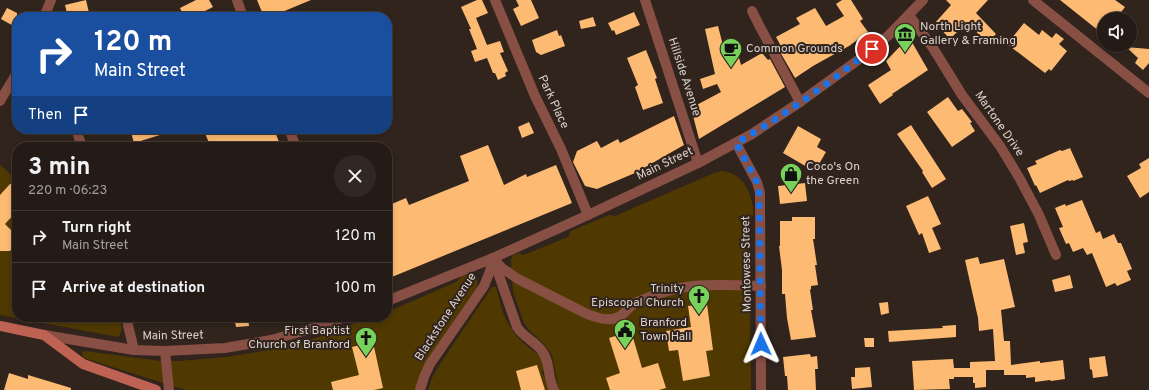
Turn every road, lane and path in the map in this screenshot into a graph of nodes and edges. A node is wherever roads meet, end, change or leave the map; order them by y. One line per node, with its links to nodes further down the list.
1 (51, 0): 8 (street)
2 (237, 0): 9 (street)
3 (495, 0): 17 (street, Park Place)
4 (644, 0): 16 (street, Hillside Avenue)
5 (923, 0): 10 (street, Main Street)
6 (1033, 0): 12 (street)
7 (752, 11): 14 (street)
8 (46, 12)
9 (242, 12)
10 (909, 15): 14 (street, Main Street); 18 (street, Martone Drive)
11 (12, 81): 13 (street)
12 (1149, 93)
13 (0, 101)
14 (800, 102): 15 (street, Main Street)
15 (736, 143): 16 (street, Main Street); 20 (street, Montowese Street)
16 (698, 163): 17 (street, Main Street)
17 (588, 215): 19 (street, Main Street)
18 (1056, 255)
19 (493, 258): 20 (street); 21 (street, Main Street); 30 (street, Blackstone Avenue); 31 (street)
20 (761, 286): 32 (street, Montowese Street)
21 (392, 299)
22 (127, 322): 26 (street)
23 (331, 322): 27 (street, Main Street)
24 (0, 326): 25 (main road, Main Street)
25 (44, 335): 26 (street, Main Street); 28 (main road)
26 (134, 350): 27 (street, Main Street)
27 (166, 351): 29 (street)
28 (156, 390)
29 (169, 390)
30 (420, 390)
31 (554, 390)
32 (761, 390)

